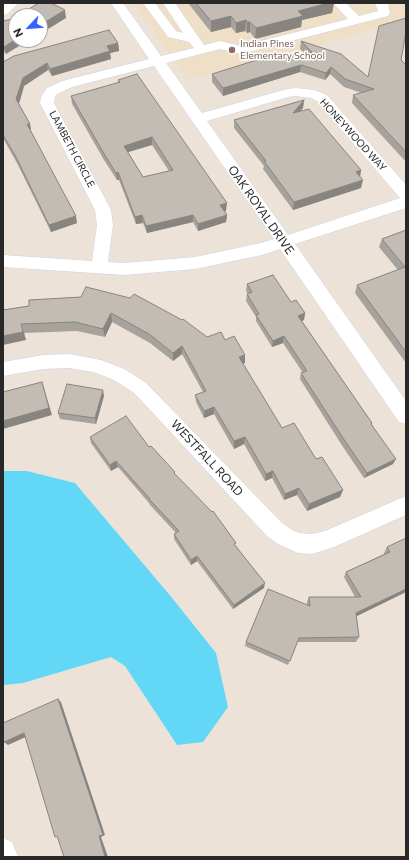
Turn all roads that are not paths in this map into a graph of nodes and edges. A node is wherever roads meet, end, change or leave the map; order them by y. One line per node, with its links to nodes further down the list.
1 (13, 3): 7 (street)
2 (117, 3): 10 (street, OAK ROYAL DRIVE)
3 (149, 3): 9 (street)
4 (169, 3): 9 (street)
5 (339, 3): 8 (street)
6 (381, 3): 8 (street, LAMBETH CIRCLE)
7 (3, 11)
8 (356, 20): 9 (street, LAMBETH CIRCLE)
9 (198, 44): 10 (street, LAMBETH CIRCLE)
10 (157, 60): 11 (street, OAK ROYAL DRIVE); 16 (street, LAMBETH CIRCLE)
11 (198, 119): 12 (street, HONEYWOOD WAY); 14 (street, OAK ROYAL DRIVE)
12 (406, 195)
13 (406, 202): 14 (street)
14 (284, 243): 16 (street); 18 (street, OAK ROYAL DRIVE)
15 (3, 260): 16 (street)
16 (99, 268)
17 (3, 369): 19 (street, WESTFALL ROAD)
18 (406, 416)
19 (406, 505)
20 (3, 851): 21 (street)
21 (5, 857)

